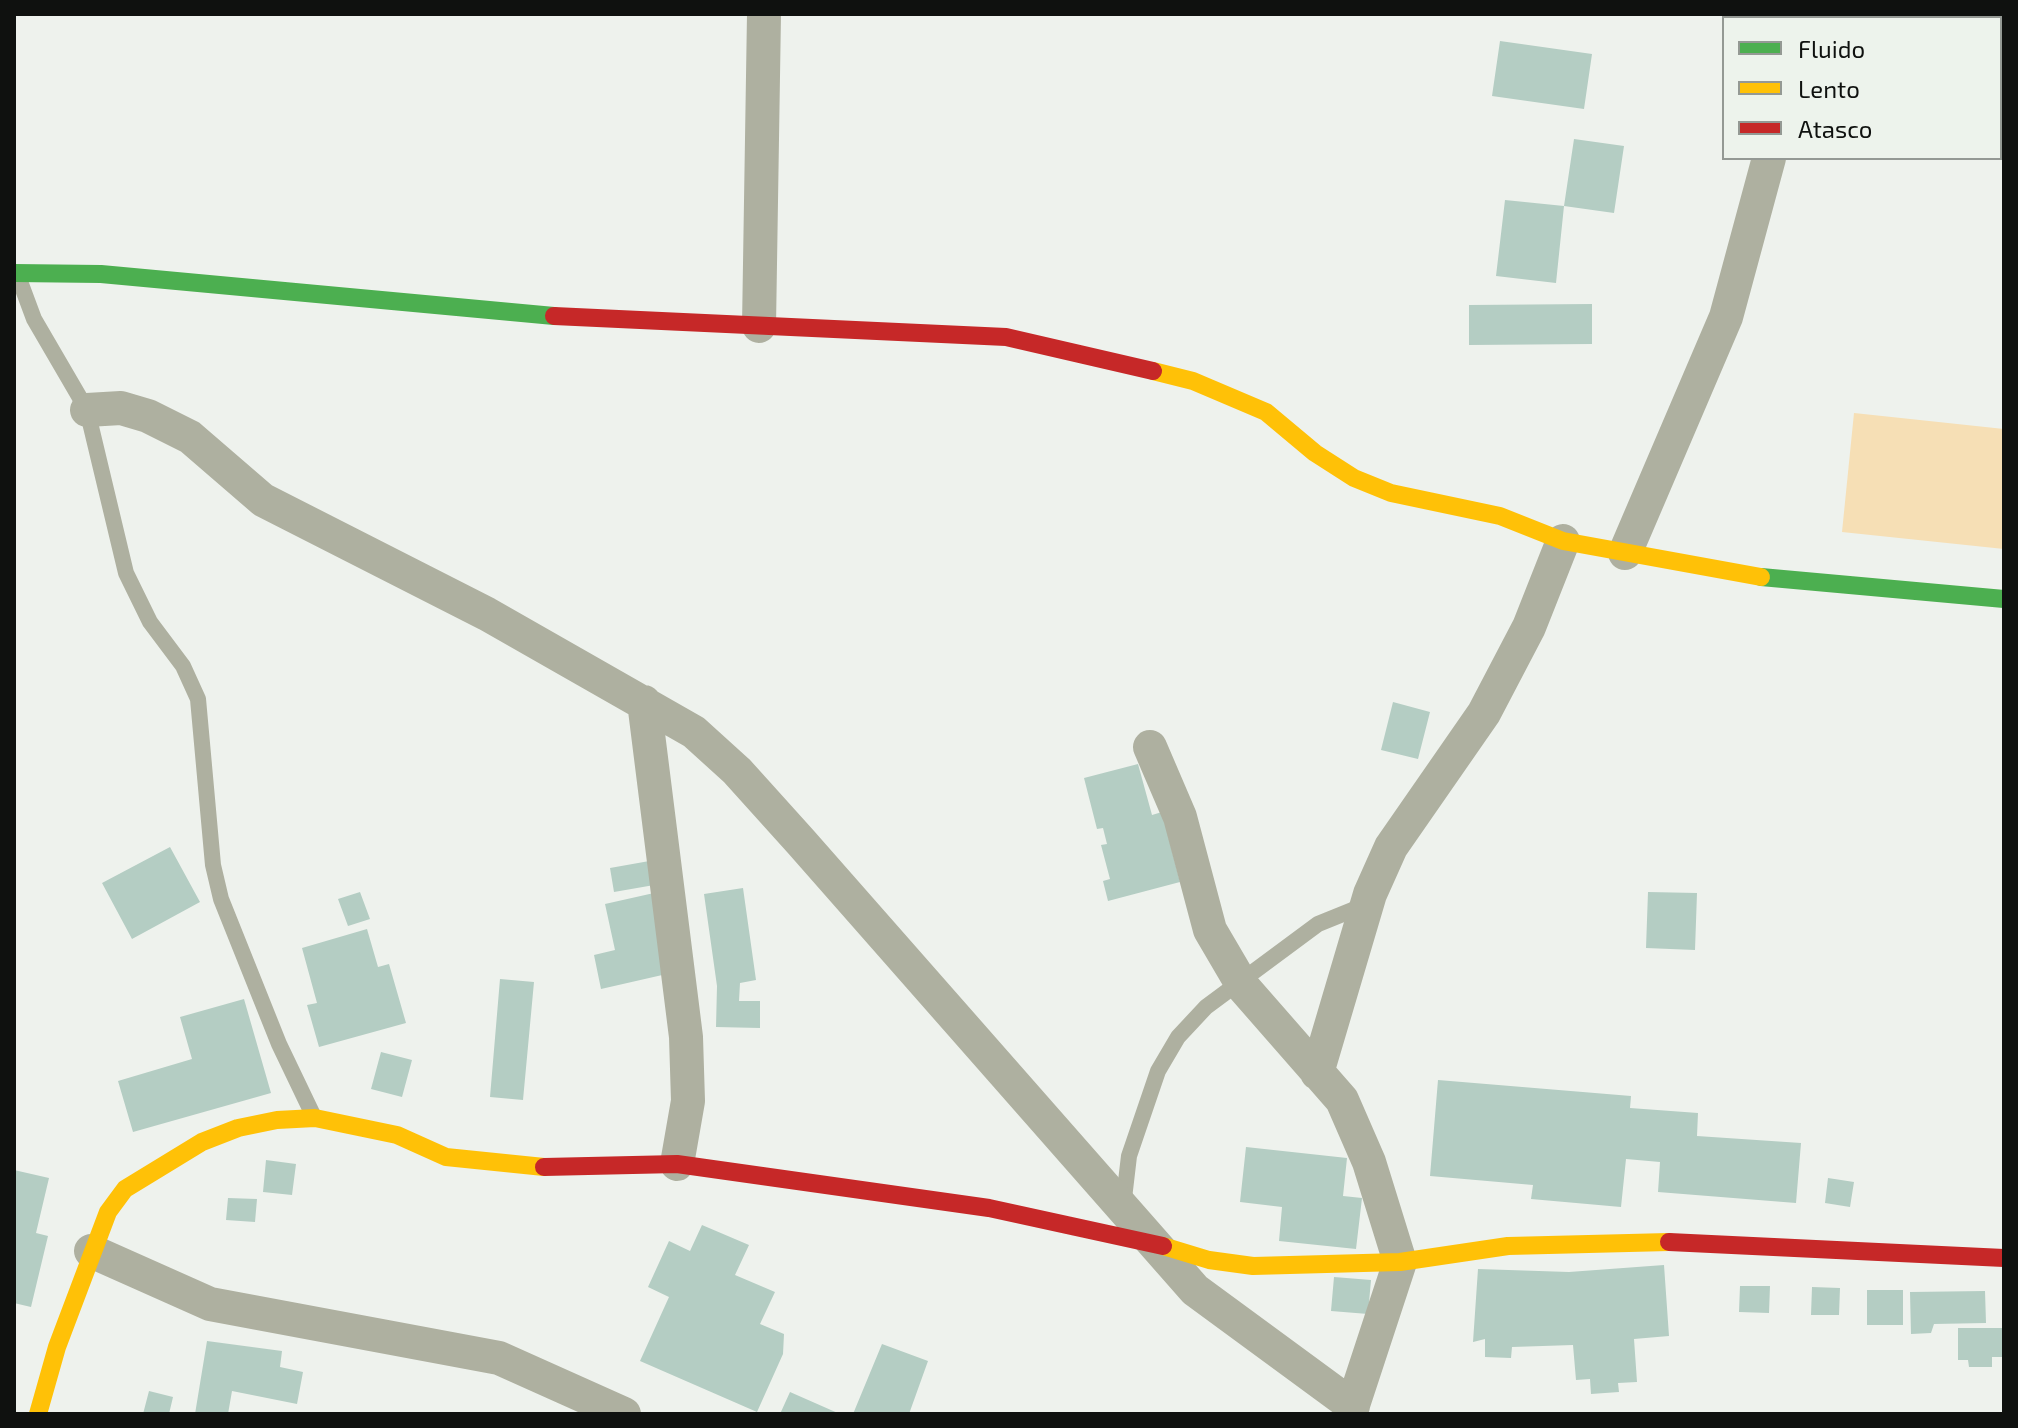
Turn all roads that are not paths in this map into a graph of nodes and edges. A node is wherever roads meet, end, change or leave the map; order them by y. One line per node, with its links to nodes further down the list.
1 (764, 14): 4 (street)
2 (1768, 160): 7 (street)
3 (15, 271): 4 (street); 5 (lane)
4 (759, 326): 6 (street)
5 (87, 410): 9 (street); 14 (lane)
6 (1563, 541): 7 (street); 11 (street)
7 (1625, 553): 8 (street)
8 (2004, 599)
9 (644, 702): 15 (street); 16 (street)
10 (1150, 747): 12 (street)
11 (1366, 904): 12 (lane); 13 (street)
12 (1240, 980): 13 (street); 16 (lane)
13 (1317, 1073): 20 (street)
14 (315, 1118): 15 (street); 18 (street)
15 (677, 1164): 17 (street)
16 (1123, 1209): 17 (street)
17 (1153, 1243): 20 (street); 21 (street)
18 (91, 1251): 22 (street); 23 (street)
19 (2004, 1258): 20 (street)
20 (1400, 1262): 21 (street)
21 (1351, 1410)
22 (38, 1414)
23 (624, 1414)

